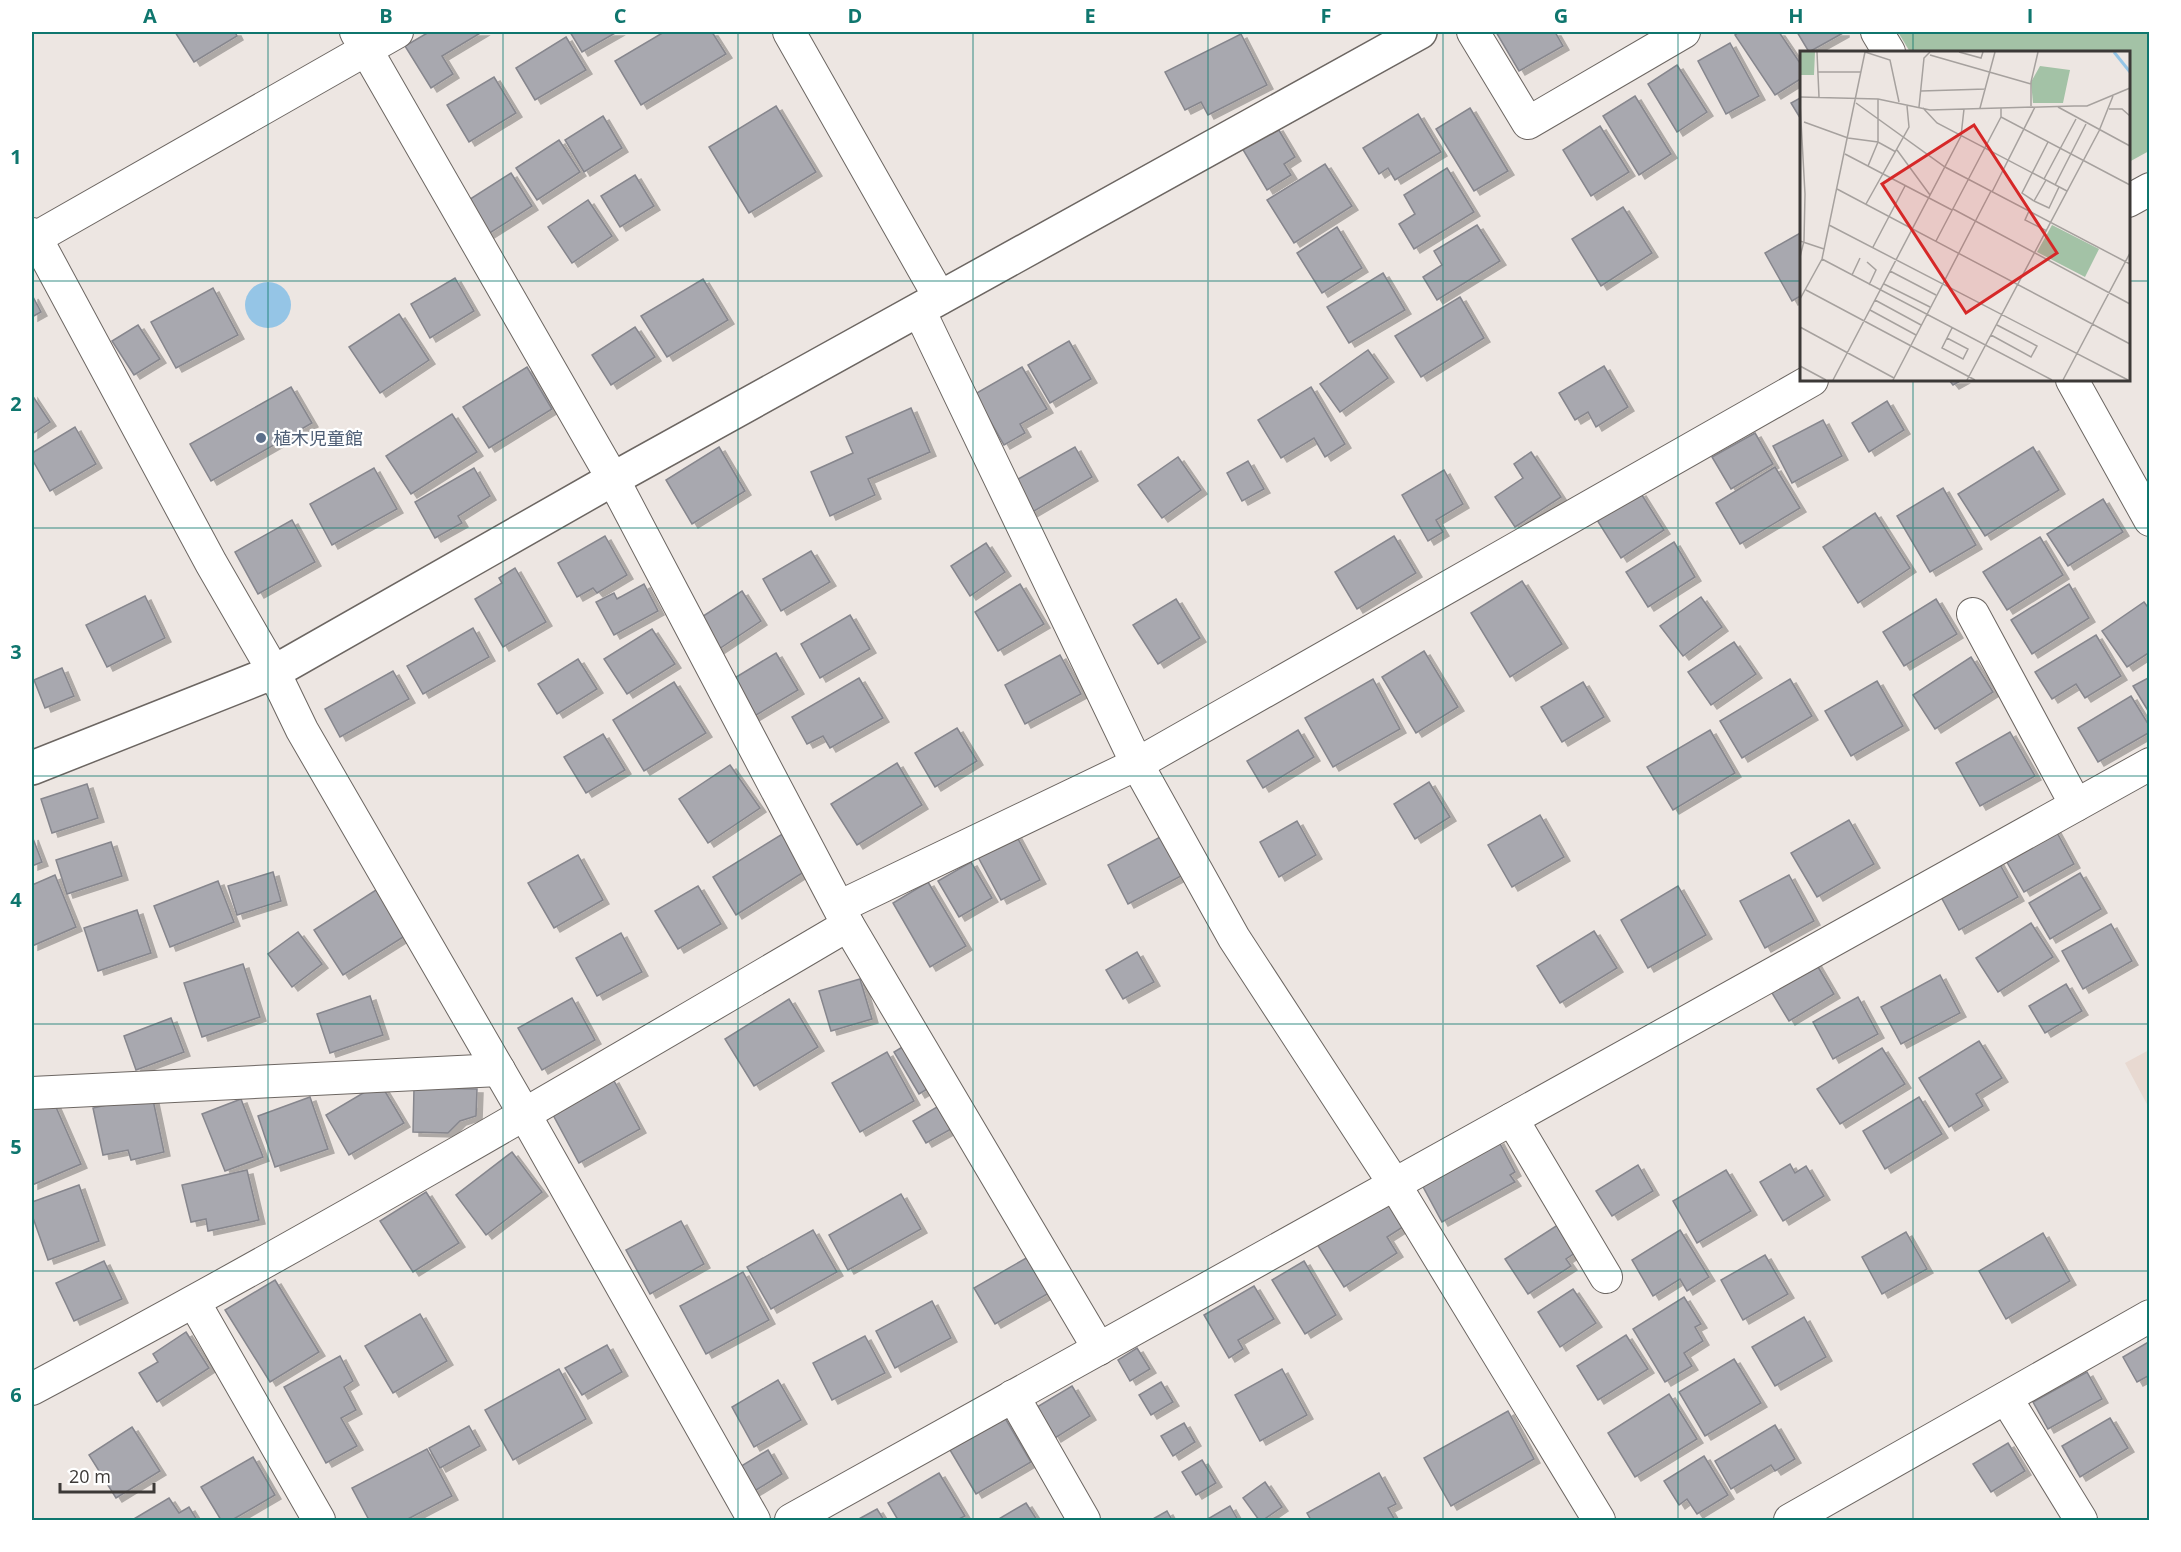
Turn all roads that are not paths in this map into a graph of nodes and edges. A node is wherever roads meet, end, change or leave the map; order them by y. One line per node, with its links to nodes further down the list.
1 (398, 32): 7 (street)
2 (789, 32): 12 (street)
3 (1420, 32): 12 (street)
4 (1473, 32): 5 (street)
5 (1684, 32)
6 (1877, 32): 8 (street)
7 (361, 41): 11 (street); 15 (street)
8 (1888, 51)
9 (2150, 189): 10 (street)
10 (2130, 200)
11 (33, 238): 18 (street)
12 (930, 304): 15 (street); 19 (street)
13 (1810, 381): 19 (street)
14 (2073, 381): 16 (street)
15 (613, 479): 18 (street); 23 (street)
16 (2150, 520)
17 (1973, 614): 22 (street)
18 (274, 672): 21 (street); 24 (street)
19 (1137, 764): 23 (street); 28 (street)
20 (2150, 764): 22 (street)
21 (32, 768)
22 (2076, 804): 27 (street)
23 (843, 916): 26 (street); 32 (street)
24 (498, 1070): 25 (street); 26 (street)
25 (32, 1093)
26 (525, 1115): 30 (street); 37 (street)
27 (1512, 1119): 28 (street); 29 (street)
28 (1395, 1185): 32 (street); 40 (street)
29 (1606, 1277)
30 (194, 1302): 33 (street); 36 (street)
31 (2150, 1316): 35 (street)
32 (1099, 1349): 34 (street)
33 (32, 1389)
34 (1013, 1396): 38 (street); 39 (street)
35 (2006, 1398): 41 (street); 42 (street)
36 (319, 1521)
37 (754, 1521)
38 (791, 1521)
39 (1084, 1521)
40 (1599, 1521)
41 (1790, 1521)
42 (2082, 1521)

